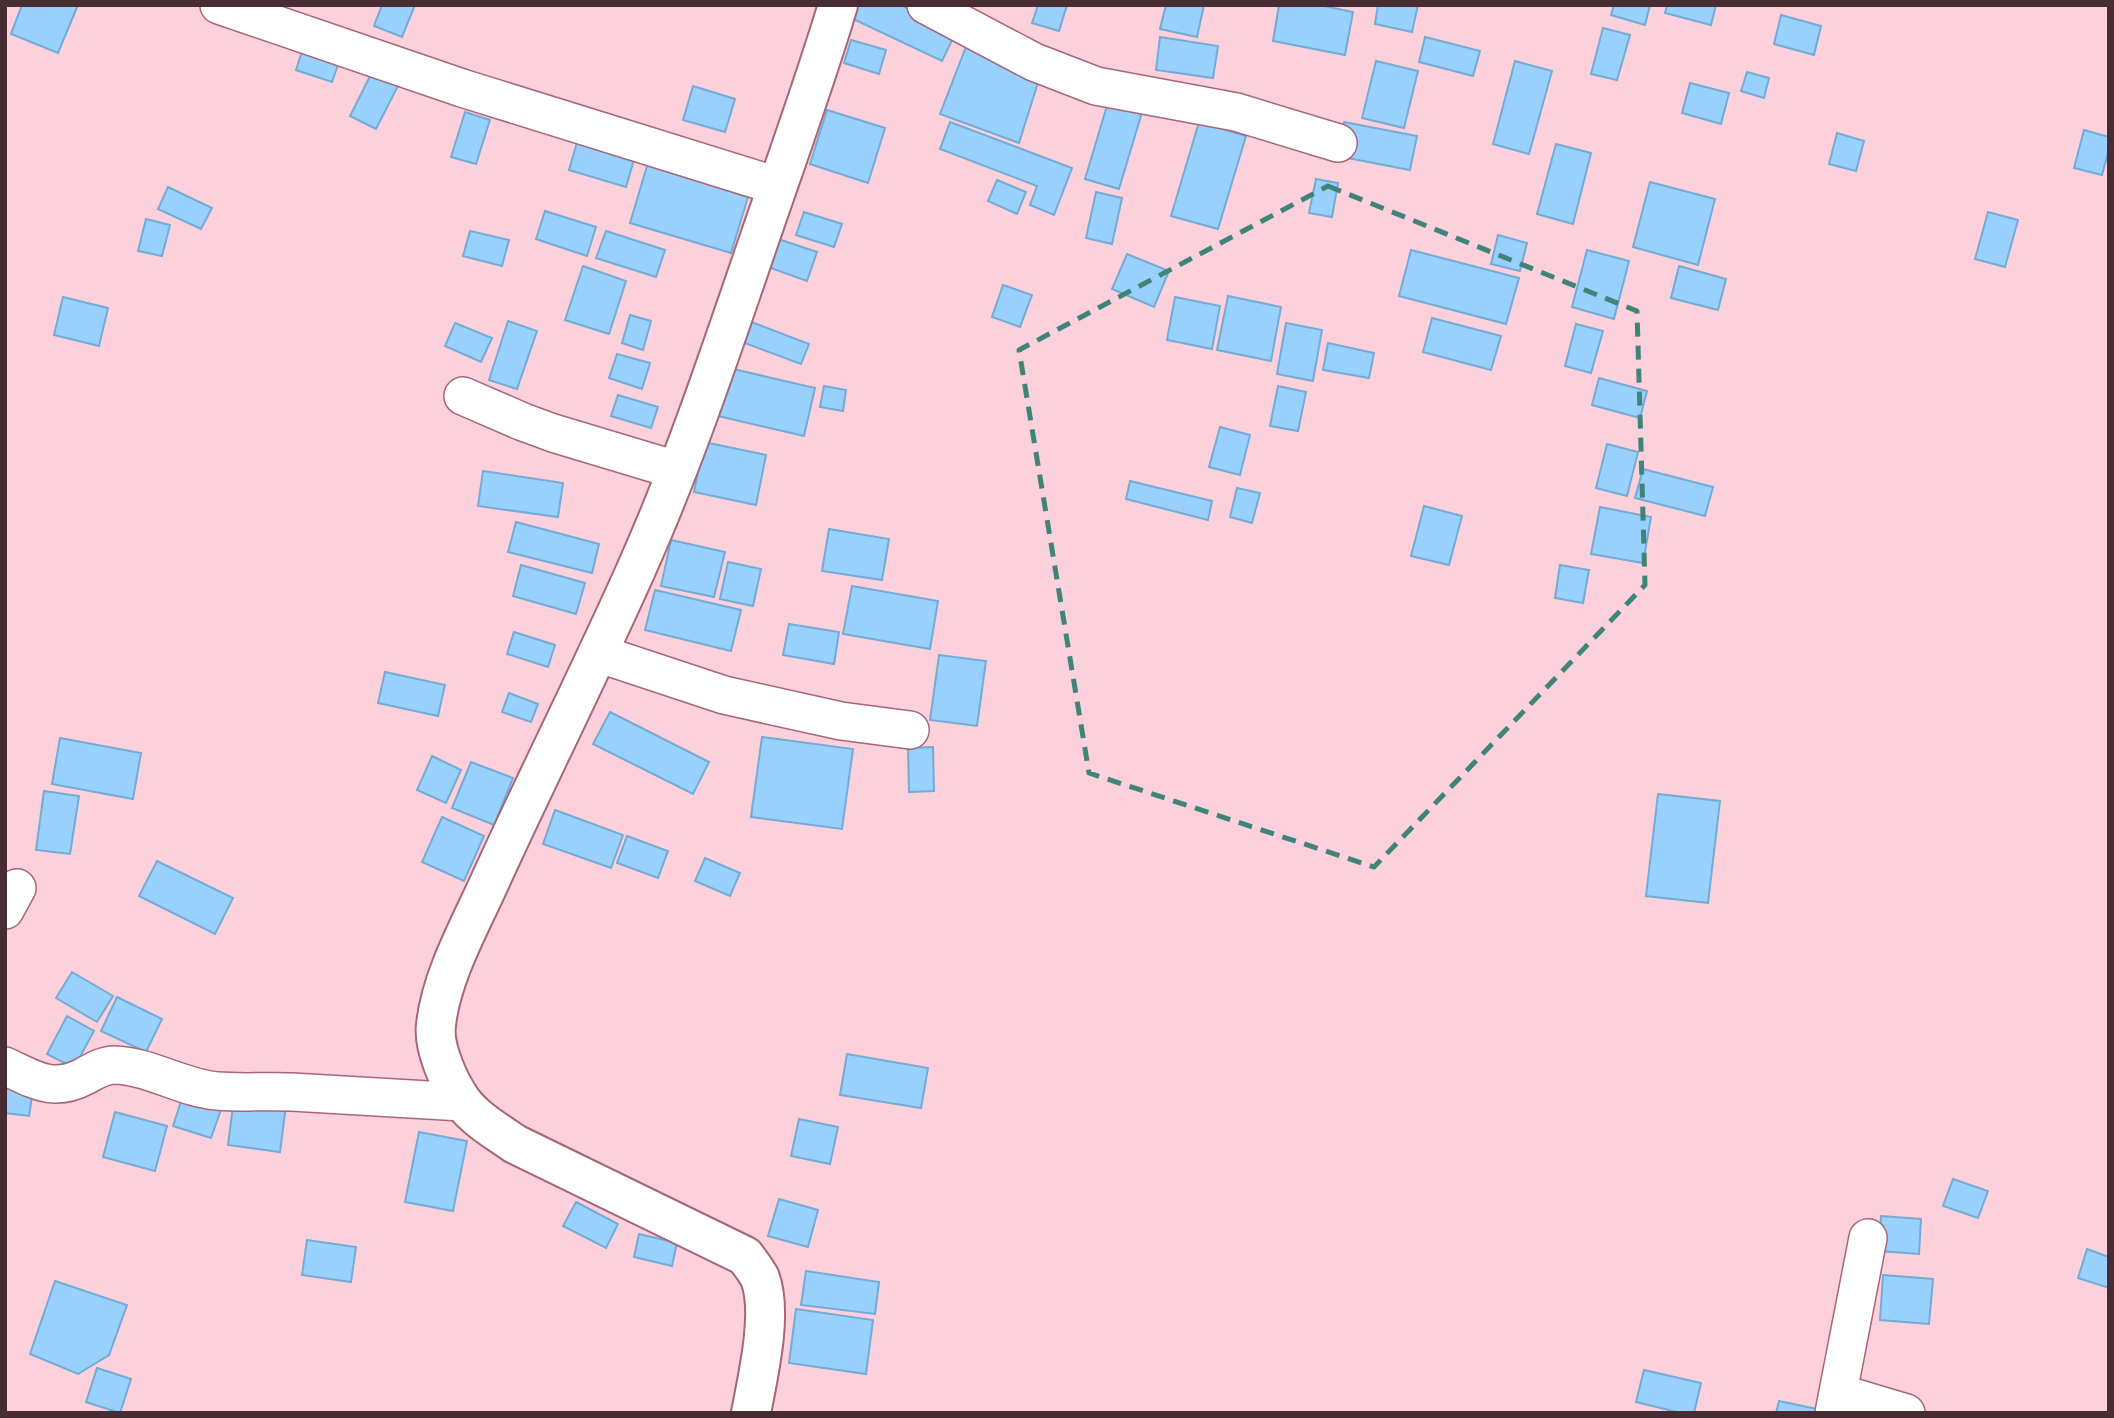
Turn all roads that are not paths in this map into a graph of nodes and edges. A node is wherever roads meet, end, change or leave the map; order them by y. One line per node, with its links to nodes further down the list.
1 (219, 5): 5 (street)
2 (838, 5): 5 (street)
3 (926, 5): 4 (street)
4 (1338, 143)
5 (778, 186): 7 (street)
6 (463, 396): 7 (street)
7 (676, 470): 8 (street)
8 (597, 653): 9 (street); 11 (street)
9 (910, 730)
10 (5, 1066): 11 (street)
11 (462, 1102): 14 (street)
12 (1868, 1238): 13 (street)
13 (1837, 1403): 15 (street)
14 (751, 1413)
15 (1906, 1413)

